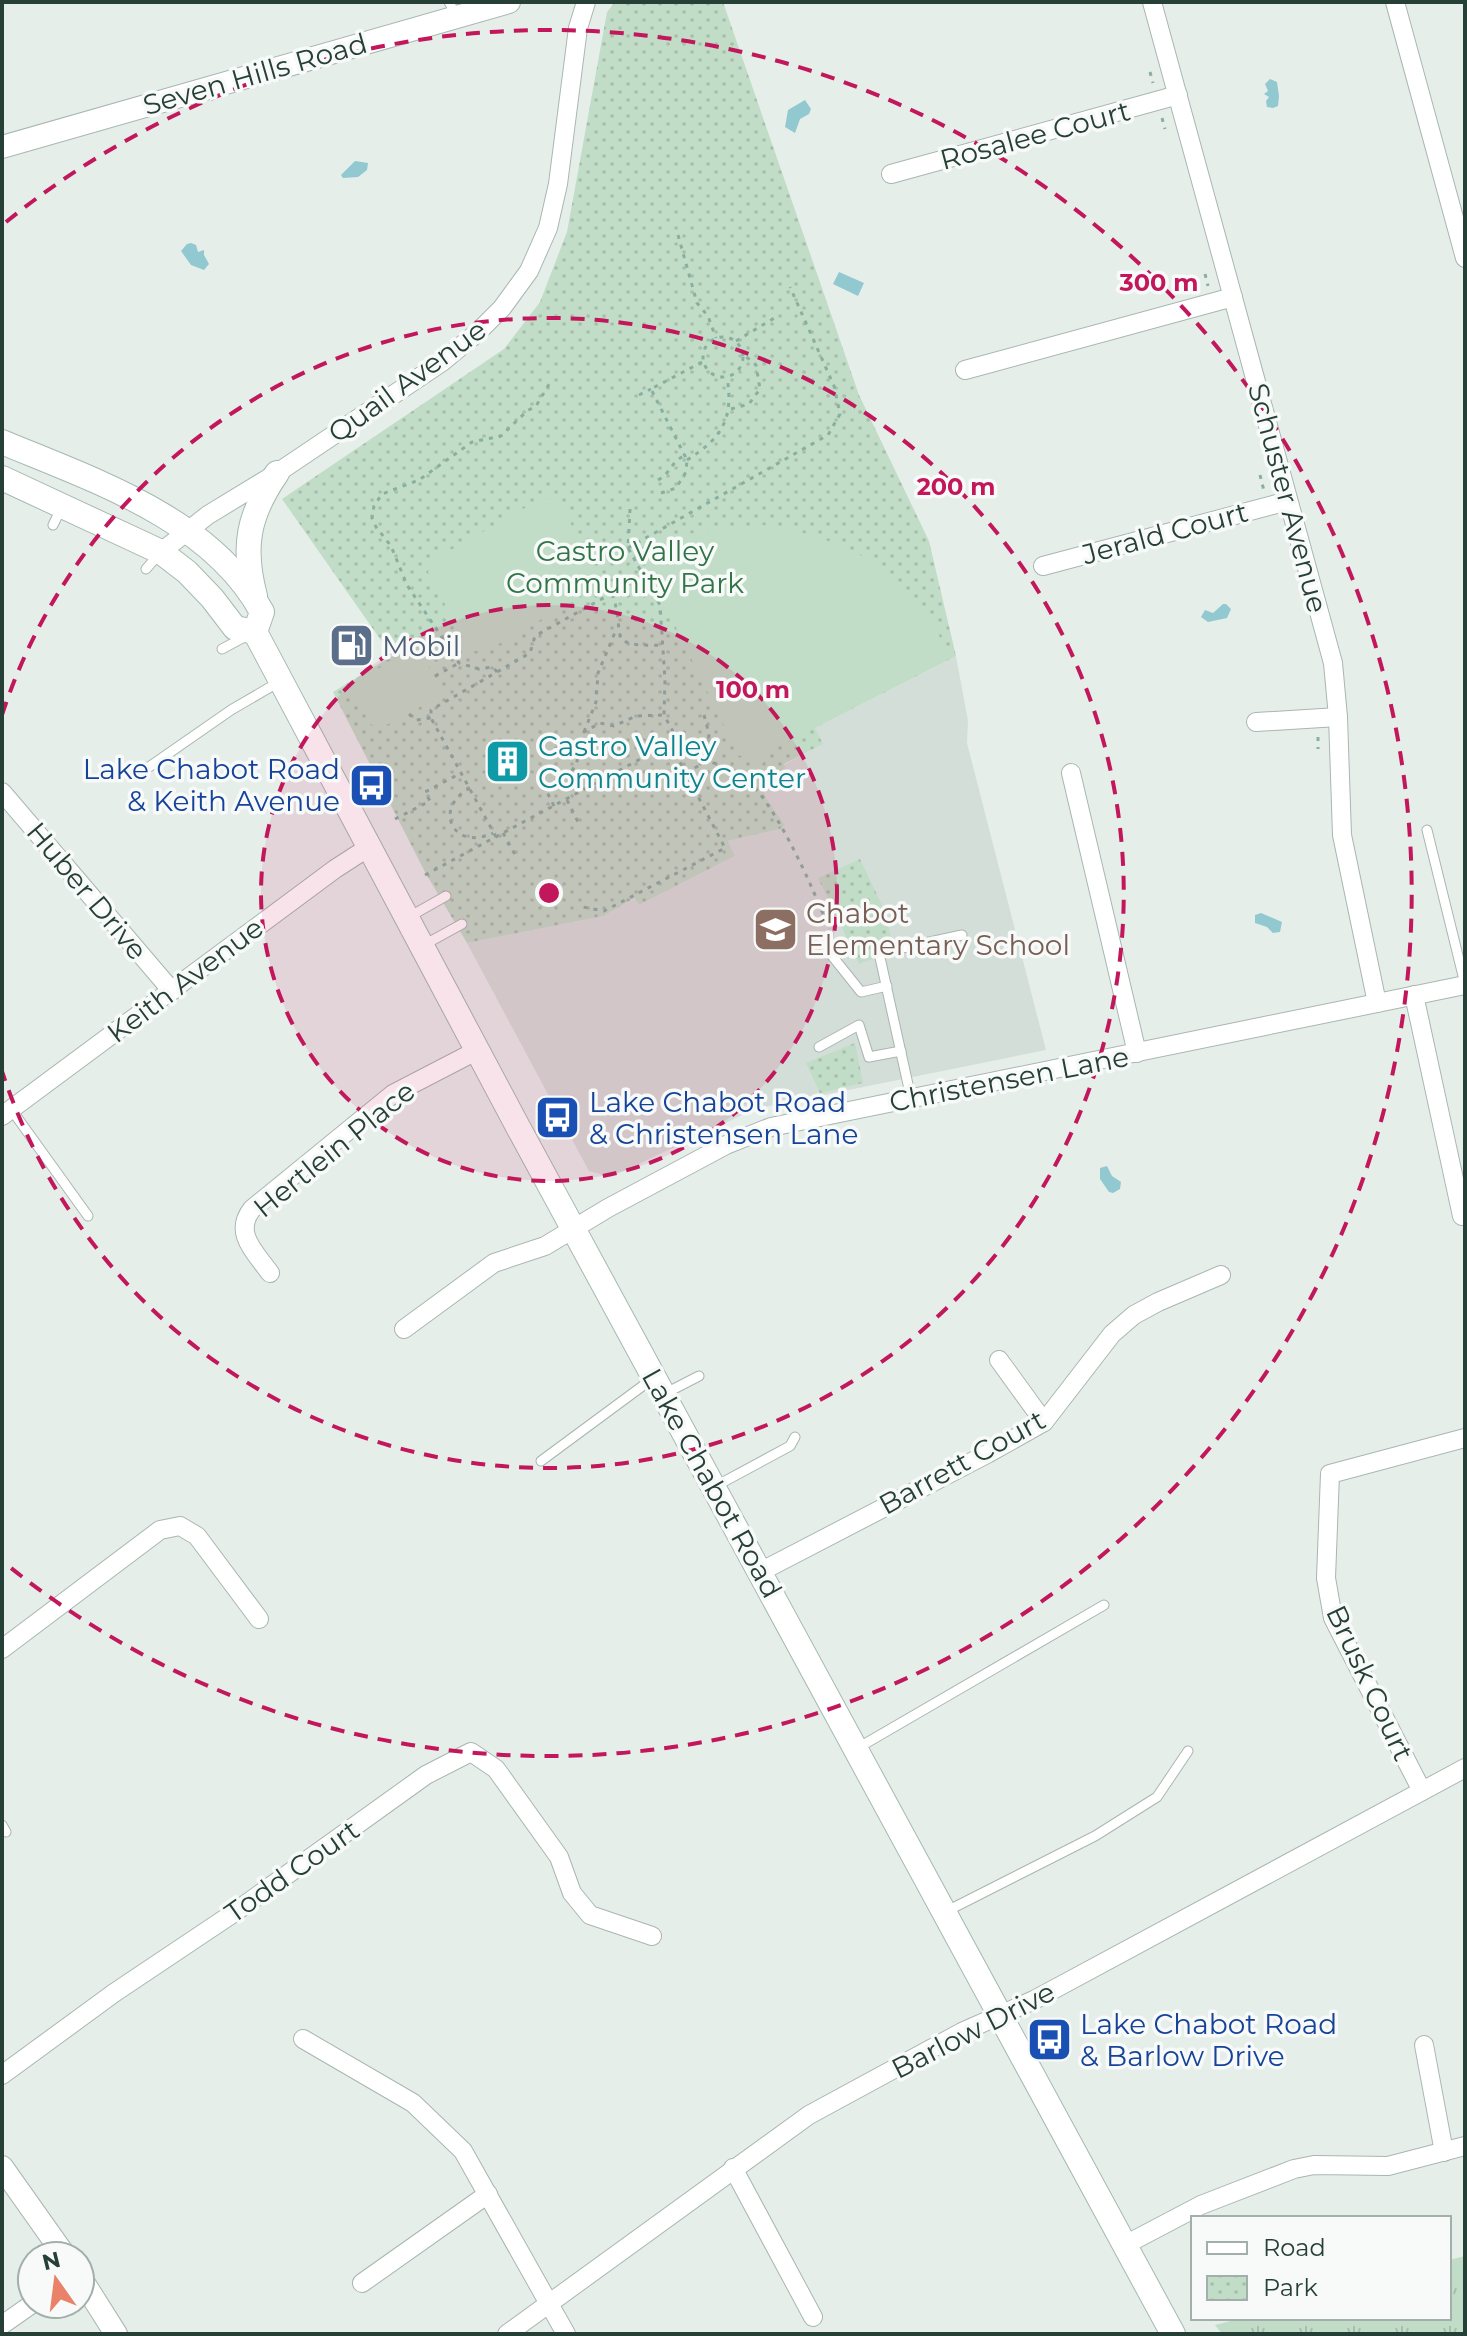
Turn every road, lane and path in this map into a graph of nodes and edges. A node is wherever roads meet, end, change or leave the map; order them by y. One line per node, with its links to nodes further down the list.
1 (509, 2): 5 (street, Seven Hills Road)
2 (586, 2): 26 (street, Quail Avenue)
3 (1152, 2): 6 (street, Schuster Avenue)
4 (1395, 2): 10 (street)
5 (453, 9): 7 (street, Seven Hills Road)
6 (1178, 95): 8 (street, Rosalee Court); 12 (street, Schuster Avenue)
7 (2, 147)
8 (891, 174)
9 (678, 235): 14 (path)
10 (1465, 258)
11 (790, 287): 33 (path)
12 (1233, 297): 18 (street); 30 (street, Schuster Avenue)
13 (776, 317): 15 (path)
14 (716, 338): 15 (path); 17 (path)
15 (736, 341): 16 (path)
16 (743, 354): 19 (path); 23 (path)
17 (704, 361): 19 (path); 21 (path)
18 (965, 370)
19 (726, 376): 23 (path)
20 (551, 381): 43 (path)
21 (651, 389): 22 (path); 25 (path)
22 (639, 395)
23 (729, 409): 25 (path)
24 (2, 442): 32 (main road)
25 (686, 457): 28 (path); 29 (path)
26 (277, 473): 32 (street, Quail Avenue); 38 (main road)
27 (2, 478): 34 (main road, Lake Chabot Road)
28 (658, 480)
29 (661, 493)
30 (1288, 501): 35 (street, Jerald Court); 50 (street, Schuster Avenue)
31 (630, 509): 33 (path)
32 (185, 531): 34 (street, Quail Avenue); 38 (main road)
33 (628, 548): 36 (path)
34 (154, 560): 40 (main road, Lake Chabot Road)
35 (1043, 566)
36 (643, 576): 37 (path); 41 (path)
37 (612, 594): 39 (path); 44 (path)
38 (256, 602): 40 (main road)
39 (616, 630): 41 (path); 53 (path)
40 (255, 632): 42 (lane); 46 (main road, Lake Chabot Road)
41 (663, 645): 48 (path)
42 (222, 649)
43 (459, 663): 44 (path); 45 (path)
44 (497, 672): 51 (path)
45 (435, 676)
46 (282, 680): 56 (lane); 69 (main road, Lake Chabot Road)
47 (409, 714): 51 (path)
48 (664, 715): 53 (path); 54 (path)
49 (704, 715): 55 (path)
50 (1338, 717): 52 (street); 84 (street, Schuster Avenue)
51 (431, 718): 57 (path)
52 (1256, 722)
53 (584, 732): 63 (path)
54 (670, 743): 58 (path); 62 (path)
55 (707, 761): 58 (path); 76 (path)
56 (149, 767)
57 (461, 773): 60 (path); 64 (path)
58 (686, 773): 73 (path)
59 (1071, 773): 88 (street)
60 (470, 788): 68 (path); 68 (path)
61 (2, 792): 82 (street, Huber Drive)
62 (567, 800): 63 (path); 65 (path)
63 (554, 806): 67 (path)
64 (395, 819)
65 (579, 824)
66 (1427, 830): 80 (lane)
67 (503, 833): 68 (path); 70 (path)
68 (495, 835): 71 (path)
69 (369, 847): 74 (main road, Lake Chabot Road); 82 (street, Keith Avenue)
70 (517, 858)
71 (425, 875)
72 (446, 896): 74 (lane)
73 (583, 907)
74 (407, 918): 79 (main road, Lake Chabot Road)
75 (462, 924): 79 (lane)
76 (831, 933)
77 (962, 935): 81 (lane)
78 (821, 942): 81 (lane)
79 (422, 946): 86 (main road, Lake Chabot Road)
80 (1465, 984): 83 (street, Christensen Lane)
81 (887, 986): 87 (lane)
82 (172, 991): 90 (street, Keith Avenue)
83 (1414, 995): 84 (street, Christensen Lane); 92 (street)
84 (1377, 1003): 88 (street, Christensen Lane)
85 (819, 1047): 87 (lane)
86 (478, 1050): 93 (main road, Lake Chabot Road); 94 (street, Hertlein Place)
87 (901, 1051): 89 (lane)
88 (1137, 1053): 89 (street, Christensen Lane)
89 (911, 1098): 93 (street, Christensen Lane)
90 (7, 1112): 91 (lane)
91 (88, 1216)
92 (1464, 1216)
93 (573, 1228): 96 (street, Christensen Lane); 99 (main road, Lake Chabot Road)
94 (270, 1273)
95 (1221, 1275): 100 (street, Barrett Court)
96 (404, 1329)
97 (999, 1360): 100 (street)
98 (699, 1376): 99 (lane)
99 (659, 1386): 103 (lane); 104 (main road, Lake Chabot Road)
100 (1044, 1422): 105 (street, Barrett Court)
101 (795, 1437): 104 (lane)
102 (1465, 1438): 112 (street, Brusk Court)
103 (541, 1461)
104 (714, 1487): 105 (main road, Lake Chabot Road)
105 (760, 1572): 109 (main road, Lake Chabot Road)
106 (1104, 1605): 109 (lane)
107 (259, 1619): 108 (street)
108 (2, 1649)
109 (856, 1749): 113 (main road, Lake Chabot Road)
110 (1188, 1751): 113 (lane)
111 (1465, 1768): 112 (street, Barlow Drive)
112 (1422, 1791): 115 (street, Barlow Drive)
113 (944, 1913): 115 (main road, Lake Chabot Road)
114 (652, 1936): 118 (street, Todd Court)
115 (999, 2015): 122 (street, Barlow Drive); 125 (main road, Lake Chabot Road)
116 (303, 2039): 123 (street)
117 (1424, 2045): 120 (street)
118 (2, 2075)
119 (1465, 2146): 120 (street)
120 (1444, 2152): 125 (street)
121 (2, 2167): 124 (street)
122 (733, 2168): 128 (street, Barlow Drive); 129 (street)
123 (488, 2194): 126 (street); 128 (street)
124 (54, 2240)
125 (1123, 2246): 133 (main road, Lake Chabot Road)
126 (362, 2283)
127 (96, 2302): 130 (street)
128 (549, 2303): 131 (street, Barlow Drive); 132 (street)
129 (813, 2317)
130 (116, 2334)
131 (507, 2334)
132 (566, 2334)
133 (1173, 2334)

